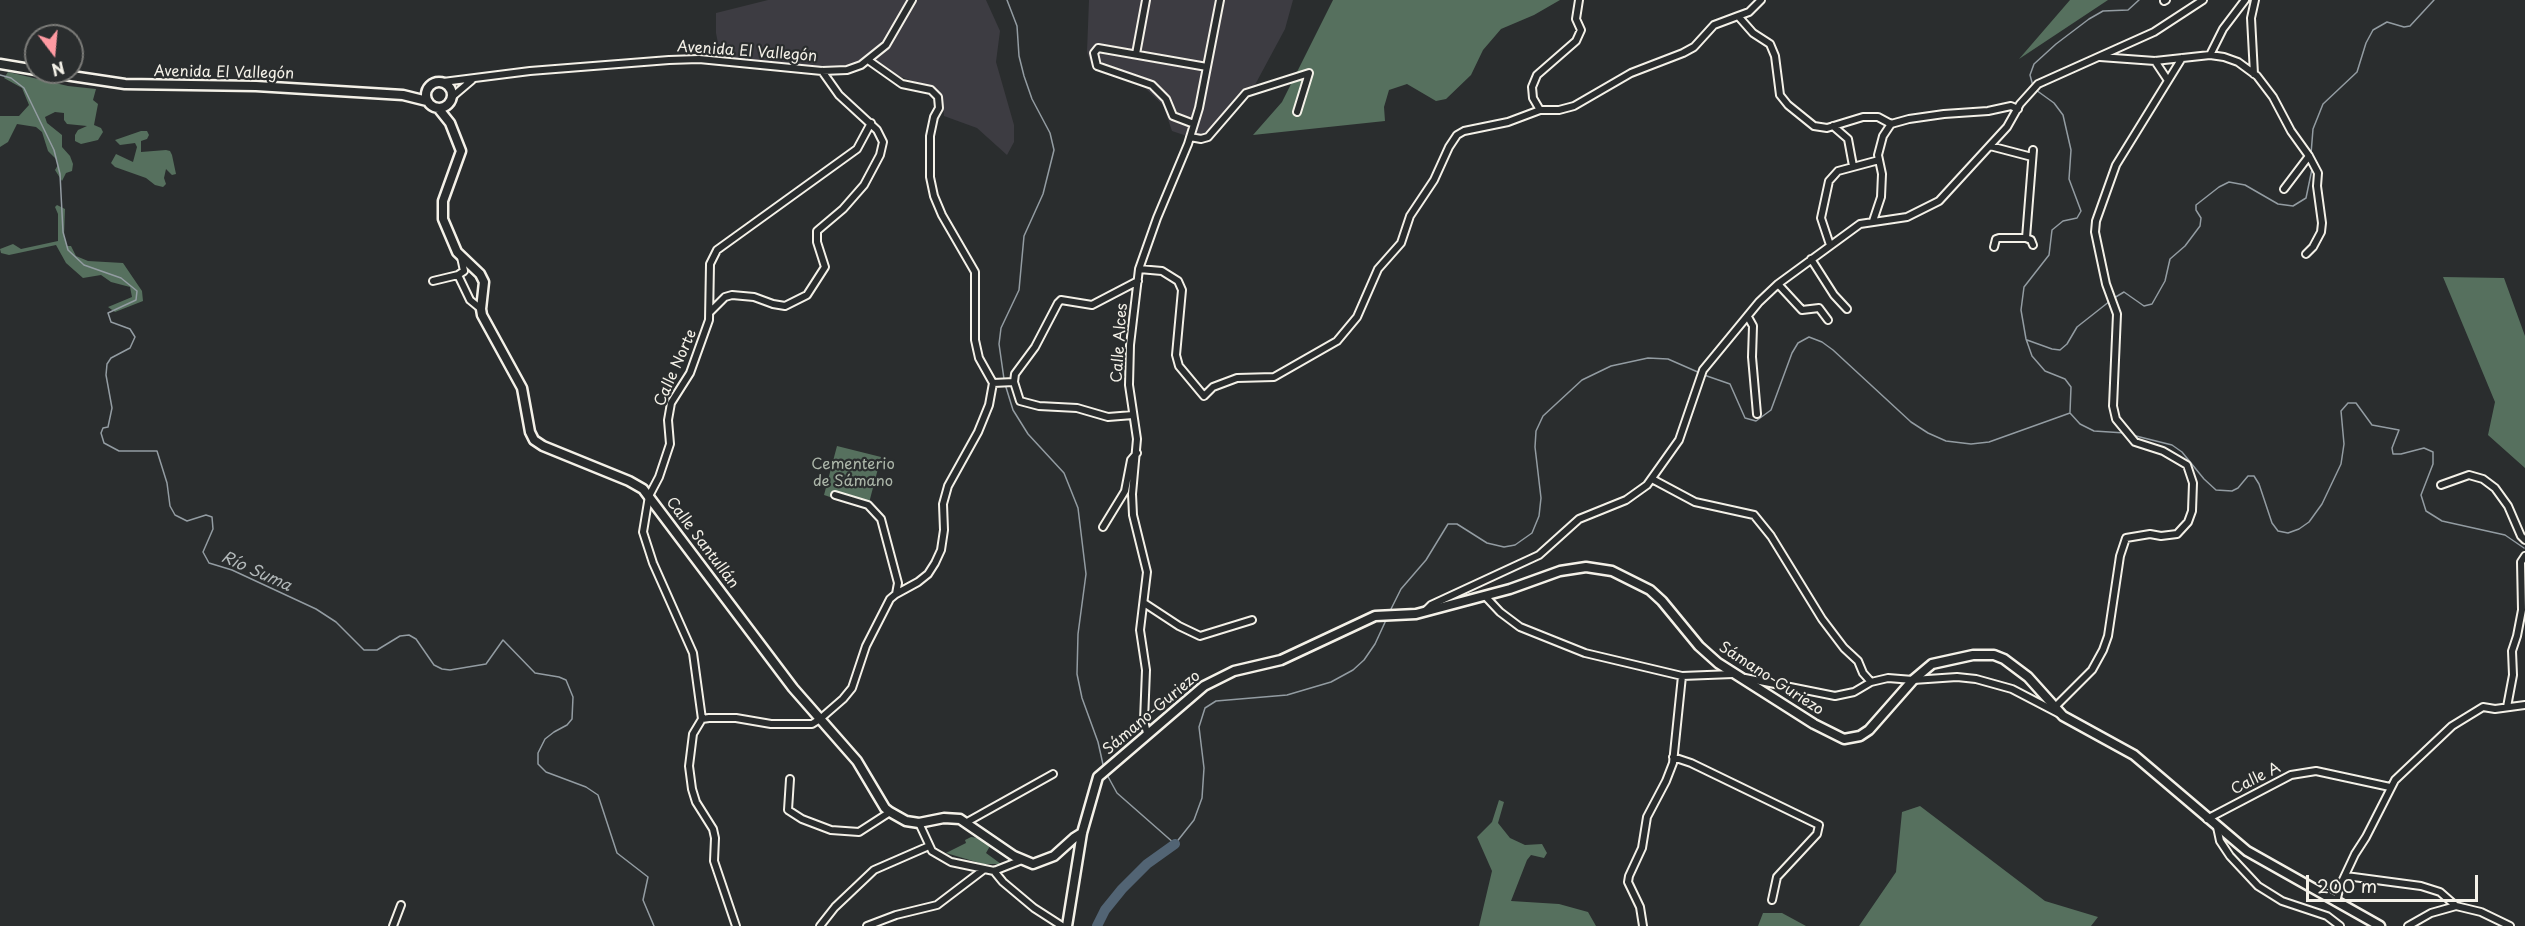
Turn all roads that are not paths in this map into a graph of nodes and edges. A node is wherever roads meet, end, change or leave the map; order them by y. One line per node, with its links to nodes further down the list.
1 (912, 0): 14 (street, Avenida El Vallegón)
2 (1146, 0): 10 (street)
3 (1220, 0): 18 (street, Calle Alces)
4 (1579, 0): 31 (street)
5 (1761, 0): 9 (street)
6 (2203, 0): 12 (street)
7 (2245, 0): 11 (street)
8 (2255, 0): 20 (street)
9 (1738, 16): 31 (street); 37 (street)
10 (1136, 54): 18 (street); 35 (street)
11 (2210, 55): 13 (street); 20 (street)
12 (2097, 57): 15 (street); 30 (street)
13 (2182, 58): 15 (street); 23 (street)
14 (868, 60): 19 (street, Avenida El Vallegón); 63 (street)
15 (2155, 61): 23 (street)
16 (0, 64): 17 (street)
17 (24, 68)
18 (1208, 68): 35 (street, Calle Alces)
19 (822, 71): 22 (street, Avenida El Vallegón); 34 (street)
20 (2254, 74): 40 (street)
21 (84, 78): 26 (street, Avenida El Vallegón)
22 (474, 78): 24 (street, Avenida El Vallegón); 28 (street)
23 (2167, 79): 84 (street)
24 (442, 82): 25 (street); 28 (street)
25 (430, 85): 26 (street); 27 (street)
26 (403, 95): 27 (street)
27 (427, 101): 29 (street)
28 (450, 101): 29 (street); 33 (street)
29 (438, 108): 33 (street)
30 (2018, 109): 36 (street); 39 (street)
31 (1540, 110): 52 (street)
32 (1297, 112): 38 (street)
33 (450, 123): 50 (street)
34 (871, 123): 59 (street, Calle Norte); 59 (street)
35 (1194, 124): 38 (street, Calle Alces)
36 (1891, 124): 37 (street); 41 (street)
37 (1833, 126): 42 (street)
38 (1190, 137): 52 (street, Calle Alces)
39 (1990, 146): 44 (street); 45 (street)
40 (2309, 156): 43 (street); 49 (street)
41 (1879, 160): 42 (street); 44 (street)
42 (1853, 166): 46 (street)
43 (2284, 189)
44 (1873, 221): 46 (street)
45 (2026, 238): 47 (street); 48 (street)
46 (1830, 245): 51 (street)
47 (2033, 245)
48 (1994, 247)
49 (2306, 254)
50 (460, 256): 53 (street); 57 (street)
51 (1811, 259): 56 (street); 58 (street)
52 (1139, 269): 55 (street, Calle Alces)
53 (458, 275): 54 (street); 57 (street)
54 (434, 281)
55 (1138, 281): 62 (street); 65 (street, Calle Alces)
56 (1778, 284): 60 (street); 61 (street)
57 (481, 309): 70 (street, Calle Santullán)
58 (1847, 309)
59 (710, 312): 70 (street, Calle Norte)
60 (1748, 317): 64 (street); 67 (street)
61 (1828, 320)
62 (1011, 382): 63 (street); 65 (street)
63 (996, 383): 74 (street)
64 (1757, 414)
65 (1133, 415): 66 (street, Calle Alces)
66 (1137, 452): 71 (street); 76 (street, Calle Alces)
67 (1652, 480): 77 (street); 82 (street)
68 (2441, 484): 72 (street)
69 (835, 495): 74 (street)
70 (649, 496): 87 (street, Calle Norte); 88 (street, Calle Santullán)
71 (1103, 526)
72 (2525, 540)
73 (2525, 556): 85 (street)
74 (896, 594): 88 (street)
75 (1485, 596): 77 (street, Sámano-Guriezo); 79 (street); 80 (street, Sámano-Guriezo)
76 (1144, 603): 78 (street); 89 (street, Calle Alces)
77 (1424, 612): 89 (street, Sámano-Guriezo)
78 (1252, 620)
79 (1682, 676): 80 (street); 90 (street)
80 (1737, 676): 81 (street, Sámano-Guriezo); 82 (street)
81 (1913, 680): 82 (street); 84 (street, Sámano-Guriezo); 86 (street)
82 (1871, 682)
83 (2525, 705): 85 (street)
84 (2055, 707): 86 (street, Sámano-Guriezo)
85 (2506, 708): 93 (street)
86 (2065, 717): 95 (street, Sámano-Guriezo)
87 (702, 719): 88 (street); 111 (street)
88 (820, 719): 94 (street, Calle Santullán)
89 (1147, 733): 99 (street, Sámano-Guriezo)
90 (1673, 757): 105 (street); 115 (street)
91 (1053, 774): 96 (street)
92 (790, 779): 94 (street)
93 (2390, 786): 95 (street, Calle A); 104 (street)
94 (890, 812): 97 (street)
95 (2207, 819): 98 (street, Sámano-Guriezo)
96 (967, 822): 97 (street); 101 (street)
97 (919, 823): 100 (street)
98 (2217, 827): 106 (street, Sámano-Guriezo); 116 (street)
99 (1082, 833): 101 (street); 114 (street, Sámano-Guriezo)
100 (929, 846): 102 (street); 112 (street)
101 (1022, 860): 103 (street)
102 (983, 870): 103 (street); 109 (street)
103 (994, 871): 113 (street)
104 (2346, 876): 106 (street); 108 (street)
105 (1772, 900)
106 (2336, 902): 117 (street, Sámano-Guriezo)
107 (401, 905): 110 (street)
108 (2456, 906): 118 (street); 119 (street)
109 (871, 925)
110 (393, 926)
111 (736, 926)
112 (820, 926)
113 (1062, 926)
114 (1067, 926)
115 (1643, 926)
116 (2340, 926)
117 (2380, 926)
118 (2408, 926)
119 (2510, 926)

